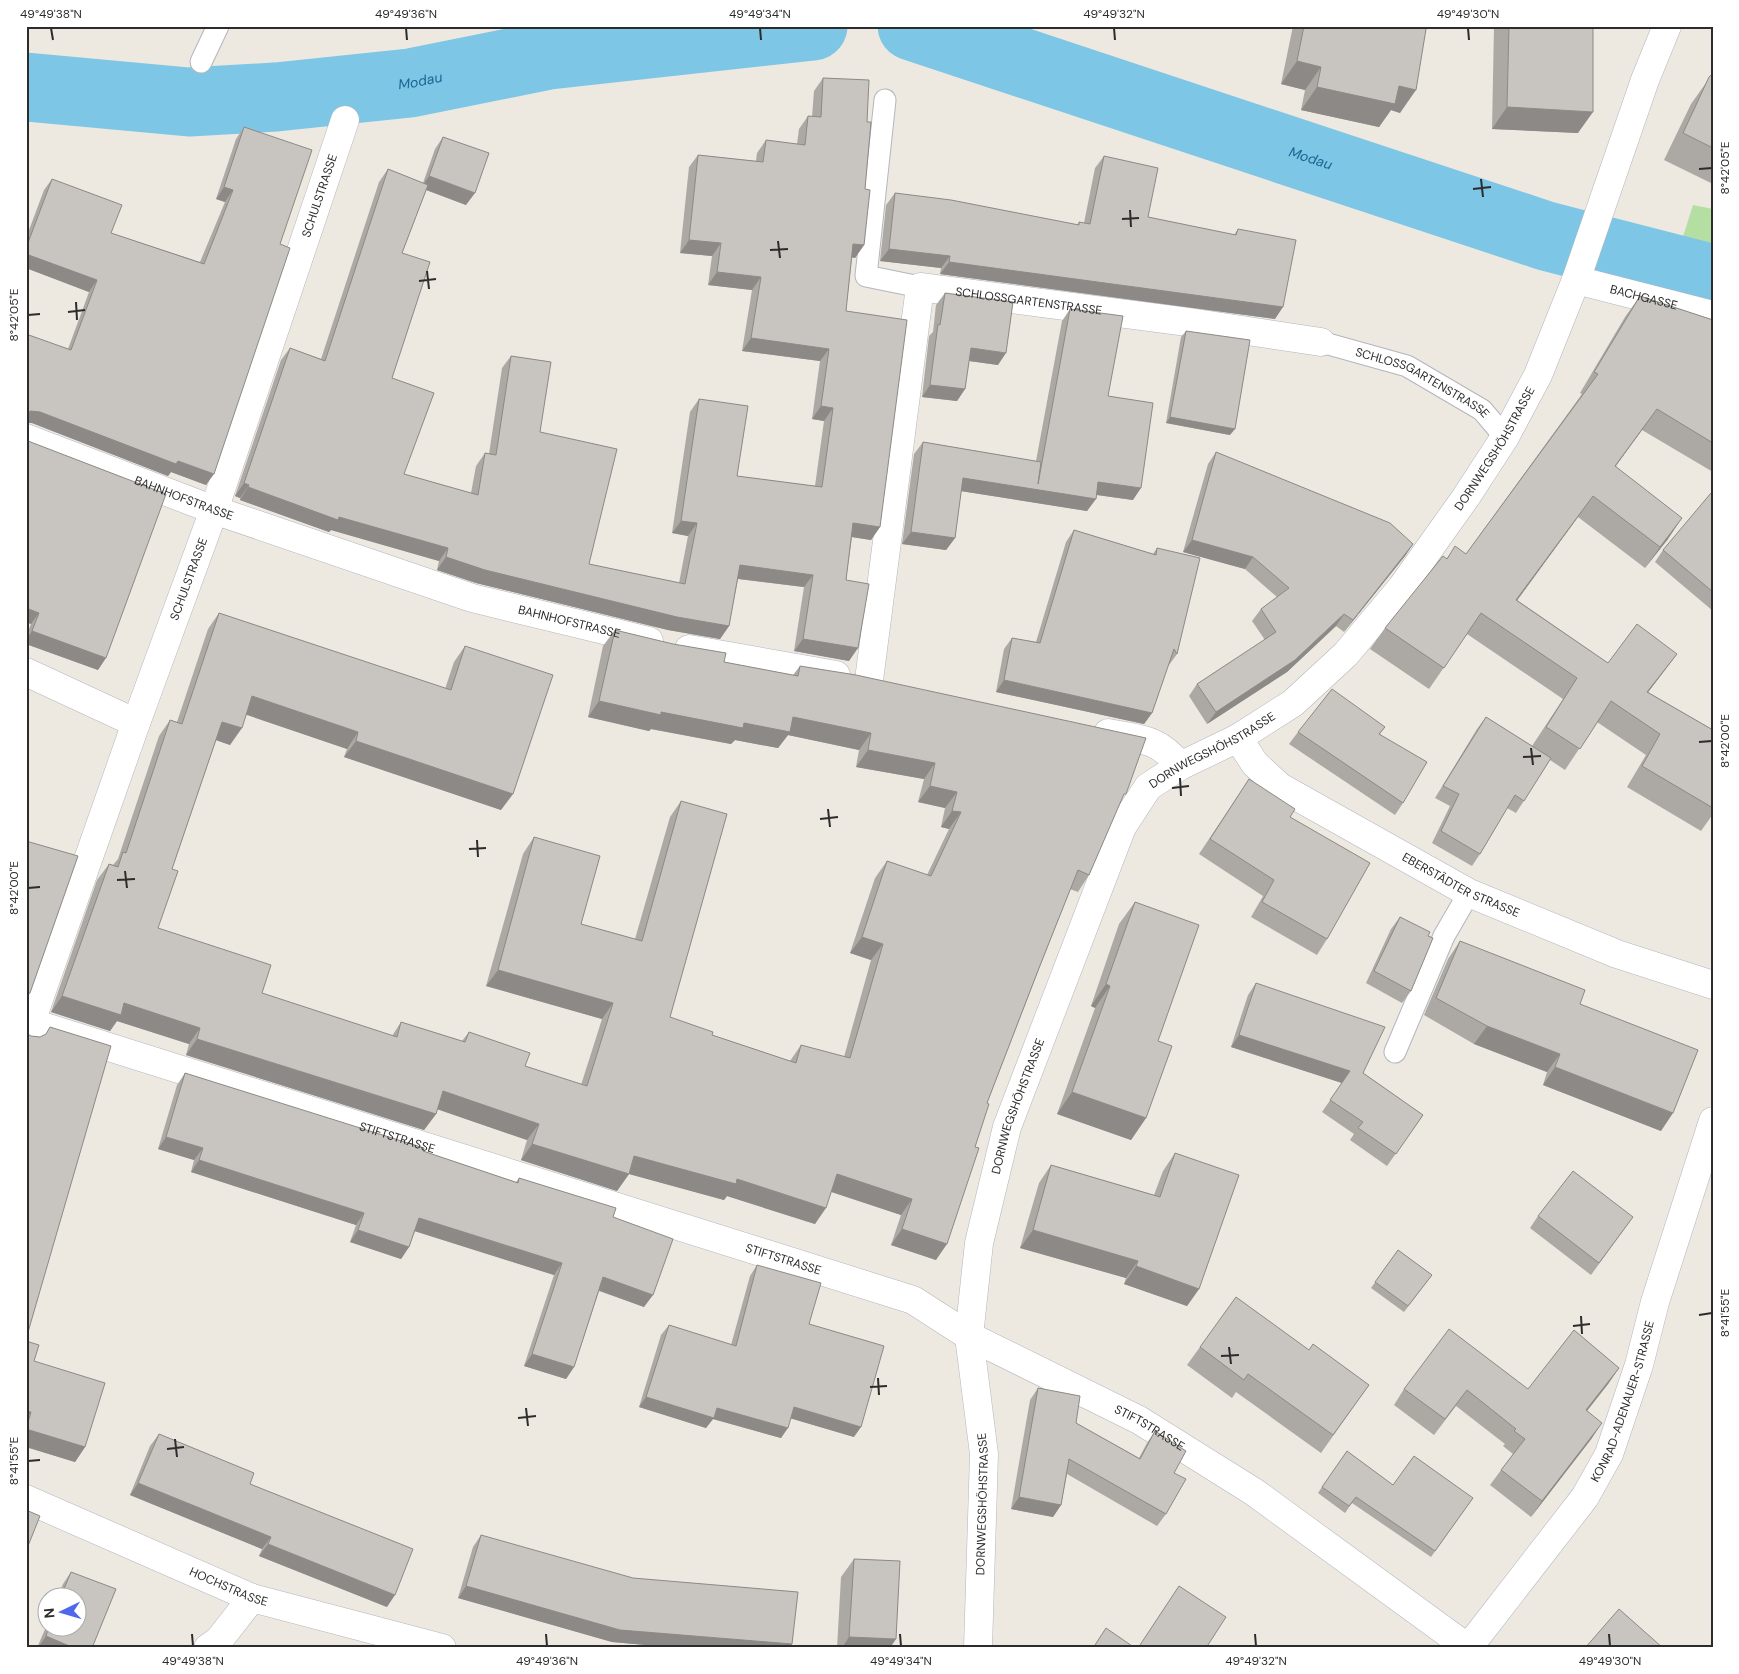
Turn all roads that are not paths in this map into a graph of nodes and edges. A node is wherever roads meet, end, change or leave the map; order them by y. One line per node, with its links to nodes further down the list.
1 (218, 26): 3 (lane)
2 (1667, 26): 6 (street, DORNWEGSHÖHSTRASSE)
3 (201, 62)
4 (885, 100): 7 (lane)
5 (345, 120): 12 (street, SCHULSTRASSE)
6 (1576, 280): 8 (street, BACHGASSE); 10 (street, DORNWEGSHÖHSTRASSE)
7 (920, 286): 9 (street, SCHLOSSGARTENSTRASSE); 14 (street)
8 (1713, 315)
9 (1321, 342): 10 (lane, SCHLOSSGARTENSTRASSE)
10 (1504, 437): 18 (street, DORNWEGSHÖHSTRASSE)
11 (26, 438): 12 (street, BAHNHOFSTRASSE)
12 (214, 510): 14 (street, BAHNHOFSTRASSE); 16 (street, SCHULSTRASSE)
13 (26, 672): 16 (street)
14 (869, 680): 15 (street, BAHNHOFSTRASSE)
15 (897, 687)
16 (136, 723): 22 (street, SCHULSTRASSE)
17 (1087, 728): 19 (street)
18 (1238, 738): 19 (street, DORNWEGSHÖHSTRASSE); 20 (street, EBERSTÄDTER STRASSE)
19 (1180, 766): 25 (street, DORNWEGSHÖHSTRASSE)
20 (1469, 894): 21 (street, EBERSTÄDTER STRASSE); 23 (lane)
21 (1713, 985)
22 (28, 1027): 25 (street, STIFTSTRASSE)
23 (1394, 1052)
24 (1713, 1121): 31 (street, KONRAD-ADENAUER-STRASSE)
25 (969, 1336): 30 (street, DORNWEGSHÖHSTRASSE); 31 (street, STIFTSTRASSE)
26 (26, 1499): 27 (street, HOCHSTRASSE)
27 (252, 1598): 28 (street); 29 (street, HOCHSTRASSE)
28 (208, 1648)
29 (442, 1648)
30 (978, 1648)
31 (1468, 1648)

